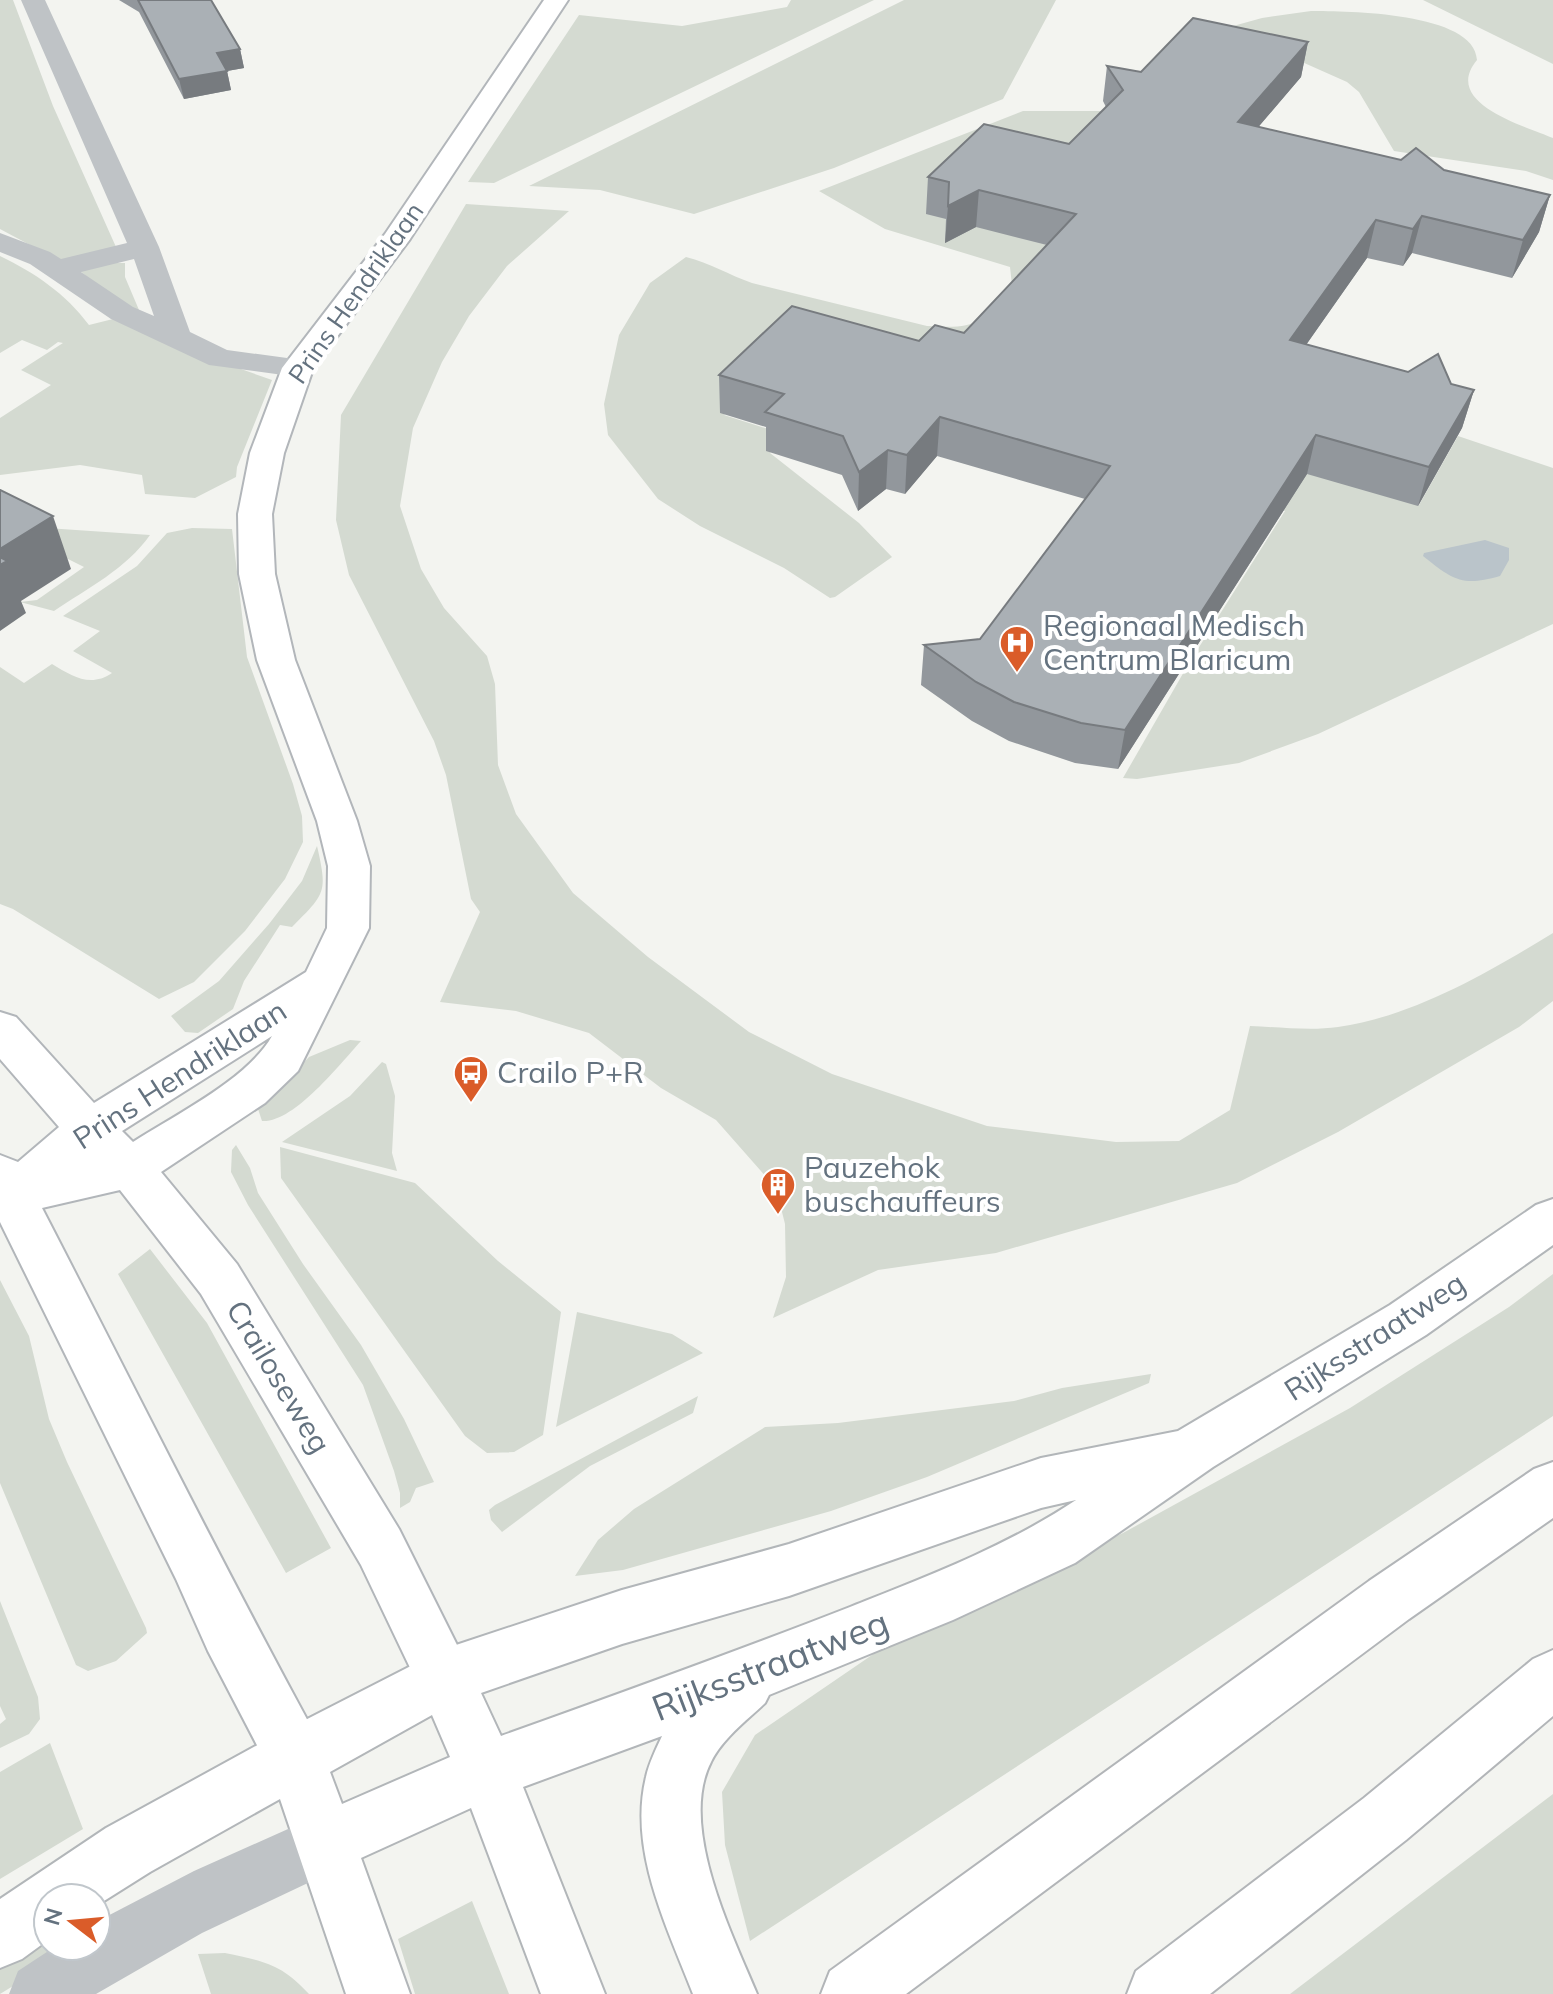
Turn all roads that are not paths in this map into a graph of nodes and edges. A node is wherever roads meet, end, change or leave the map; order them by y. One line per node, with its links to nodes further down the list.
1 (33, 0): 4 (street)
2 (556, 0): 7 (main road, Prins Hendriklaan)
3 (0, 242): 5 (street)
4 (145, 247): 5 (street); 6 (street)
5 (57, 269): 6 (street)
6 (177, 337): 7 (street)
7 (298, 368): 8 (main road, Prins Hendriklaan)
8 (319, 984): 10 (main road, Prins Hendriklaan); 11 (main road, Prins Hendriklaan)
9 (0, 1029): 10 (main road, Crailoseweg)
10 (89, 1129): 11 (main road, Crailoseweg); 12 (main road, Prins Hendriklaan)
11 (130, 1168): 12 (main road, Prins Hendriklaan); 17 (main road, Crailoseweg)
12 (6, 1184): 19 (main road)
13 (1553, 1219): 14 (main road, Rijksstraatweg)
14 (1194, 1450): 16 (main road, Rijksstraatweg); 17 (main road, Rijksstraatweg)
15 (1553, 1487): 29 (main road)
16 (759, 1671): 20 (main road, Rijksstraatweg); 28 (main road)
17 (444, 1677): 19 (main road, Rijksstraatweg); 20 (main road, Crailoseweg)
18 (1553, 1679): 30 (main road)
19 (295, 1757): 21 (main road); 22 (main road, Rijksstraatweg)
20 (487, 1771): 21 (main road, Rijksstraatweg); 27 (main road, Crailoseweg)
21 (326, 1842): 25 (street); 26 (main road)
22 (78, 1882)
23 (32, 1914): 24 (main road)
24 (0, 1937)
25 (41, 1994)
26 (378, 1994)
27 (573, 1994)
28 (725, 1994)
29 (853, 1994)
30 (1159, 1994)

